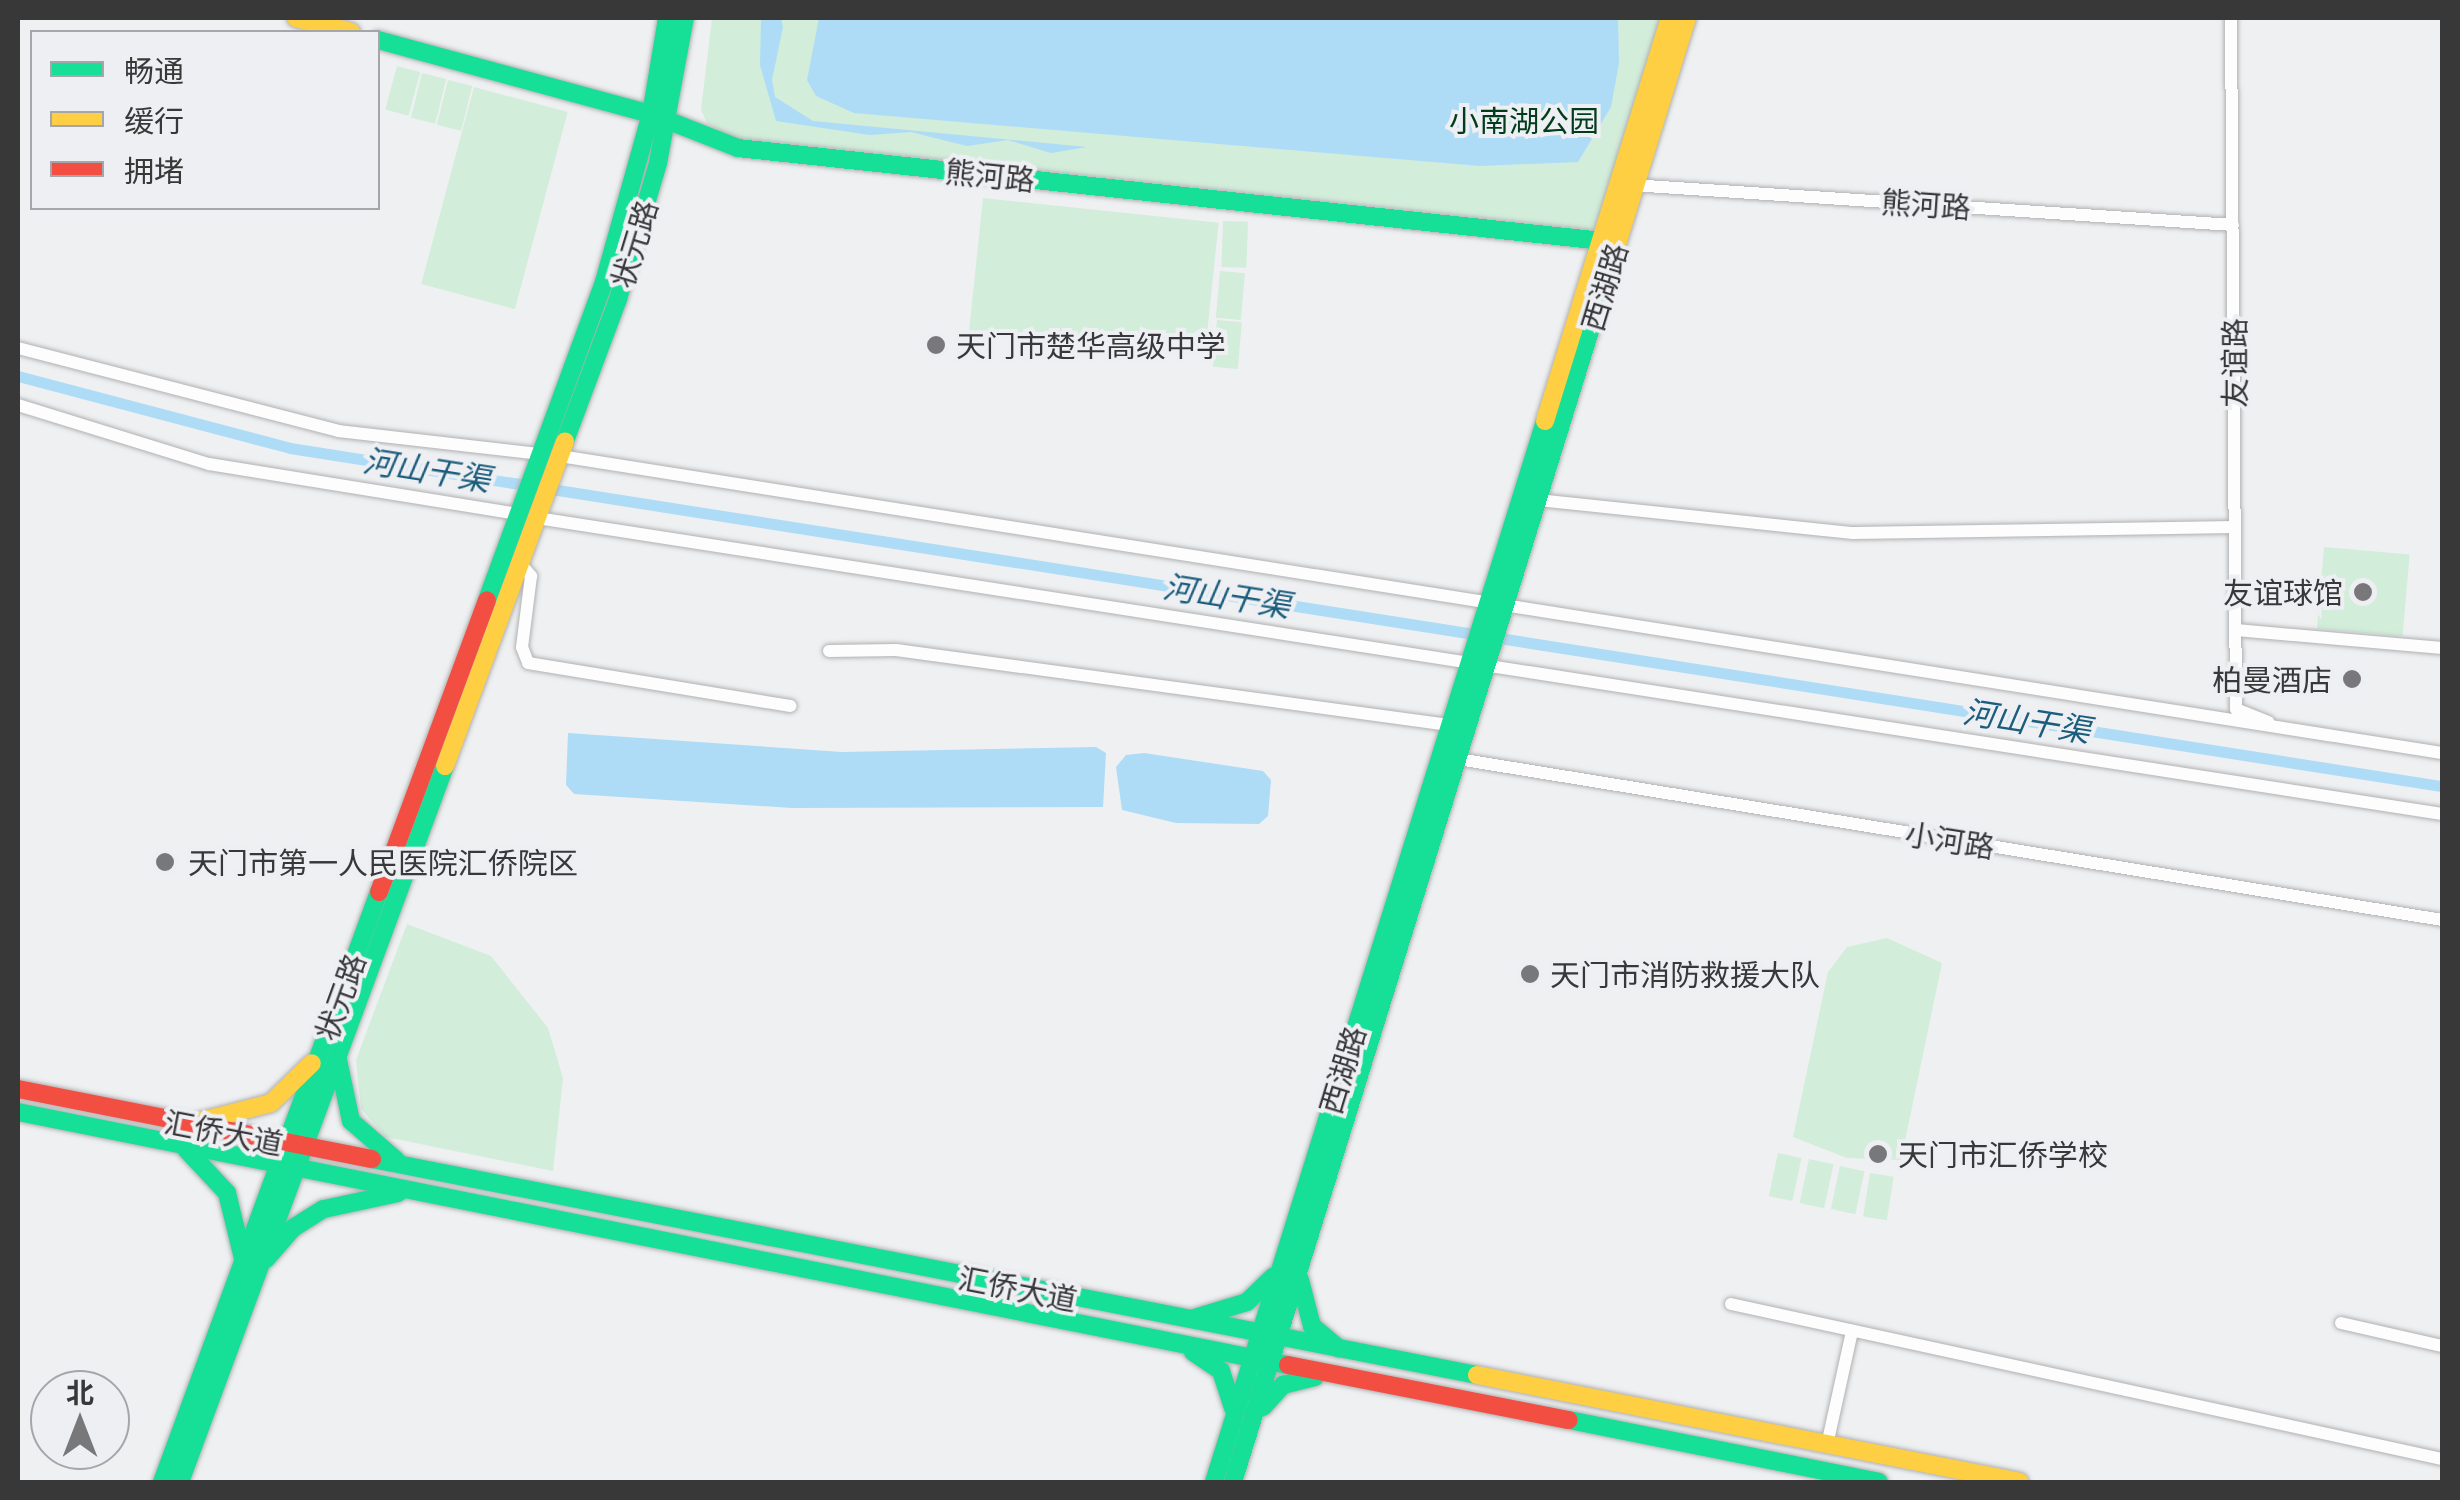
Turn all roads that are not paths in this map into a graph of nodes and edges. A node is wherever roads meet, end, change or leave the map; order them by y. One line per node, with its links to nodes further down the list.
1 (296, 18): 7 (main road)
2 (666, 18): 9 (main road, 状元路)
3 (685, 18): 9 (main road, 状元路)
4 (1670, 18): 10 (main road, 西湖路)
5 (1687, 18): 10 (main road, 西湖路)
6 (2231, 18): 11 (street, 友谊路)
7 (343, 30)
8 (380, 41): 9 (main road, 熊河路)
9 (659, 117): 12 (main road, 熊河路); 15 (main road, 状元路); 16 (main road, 状元路)
10 (1627, 185): 11 (street, 熊河路); 12 (main road, 西湖路)
11 (2233, 224): 19 (street, 友谊路)
12 (1610, 241): 17 (main road, 西湖路); 21 (main road, 西湖路)
13 (18, 348): 15 (street)
14 (18, 404): 18 (street)
15 (538, 457): 18 (main road, 状元路)
16 (558, 460): 18 (main road, 状元路); 21 (street)
17 (1538, 500): 19 (street); 21 (main road, 西湖路)
18 (525, 515): 20 (main road, 状元路); 25 (street); 33 (main road, 状元路)
19 (2235, 526): 22 (street, 友谊路)
20 (521, 564): 26 (street); 33 (main road, 状元路)
21 (1496, 608): 25 (main road); 28 (street)
22 (2236, 630): 23 (street); 28 (street, 友谊路)
23 (2442, 648)
24 (829, 650): 27 (street)
25 (1478, 662): 27 (main road, 西湖路); 30 (main road, 西湖路); 31 (street)
26 (791, 706)
27 (1449, 725): 41 (main road, 西湖路)
28 (2298, 734): 29 (street)
29 (2442, 753)
30 (1458, 759): 32 (street, 小河路); 41 (main road, 西湖路)
31 (2442, 814)
32 (2442, 920)
33 (329, 1053): 36 (main road); 38 (main road, 状元路); 39 (main road)
34 (18, 1090): 36 (main road, 汇侨大道)
35 (18, 1112): 37 (main road, 汇侨大道)
36 (182, 1124): 37 (main road); 38 (main road, 汇侨大道)
37 (177, 1144): 38 (main road, 汇侨大道); 42 (main road)
38 (292, 1155): 39 (main road, 汇侨大道); 40 (main road, 汇侨大道); 42 (main road, 状元路)
39 (420, 1171): 44 (main road, 汇侨大道)
40 (417, 1190): 42 (main road); 48 (main road, 汇侨大道)
41 (1292, 1261): 44 (main road); 47 (main road, 西湖路); 50 (main road)
42 (252, 1265): 57 (main road, 状元路); 58 (main road, 状元路)
43 (1731, 1304): 46 (street)
44 (1180, 1320): 47 (main road, 汇侨大道)
45 (2341, 1323): 49 (street)
46 (1852, 1330): 54 (street); 55 (street)
47 (1269, 1338): 50 (main road, 汇侨大道); 51 (main road, 西湖路)
48 (1174, 1344): 51 (main road, 汇侨大道); 53 (main road)
49 (2442, 1346)
50 (1344, 1352): 54 (main road, 汇侨大道)
51 (1262, 1362): 52 (main road, 汇侨大道); 53 (main road, 西湖路)
52 (1337, 1376): 53 (main road); 56 (main road, 汇侨大道)
53 (1240, 1431): 59 (main road, 西湖路); 60 (main road, 西湖路)
54 (1827, 1445): 62 (main road, 汇侨大道)
55 (2442, 1459)
56 (1834, 1478): 61 (main road, 汇侨大道)
57 (162, 1482)
58 (180, 1482)
59 (1214, 1482)
60 (1233, 1482)
61 (1879, 1482)
62 (2020, 1482)

